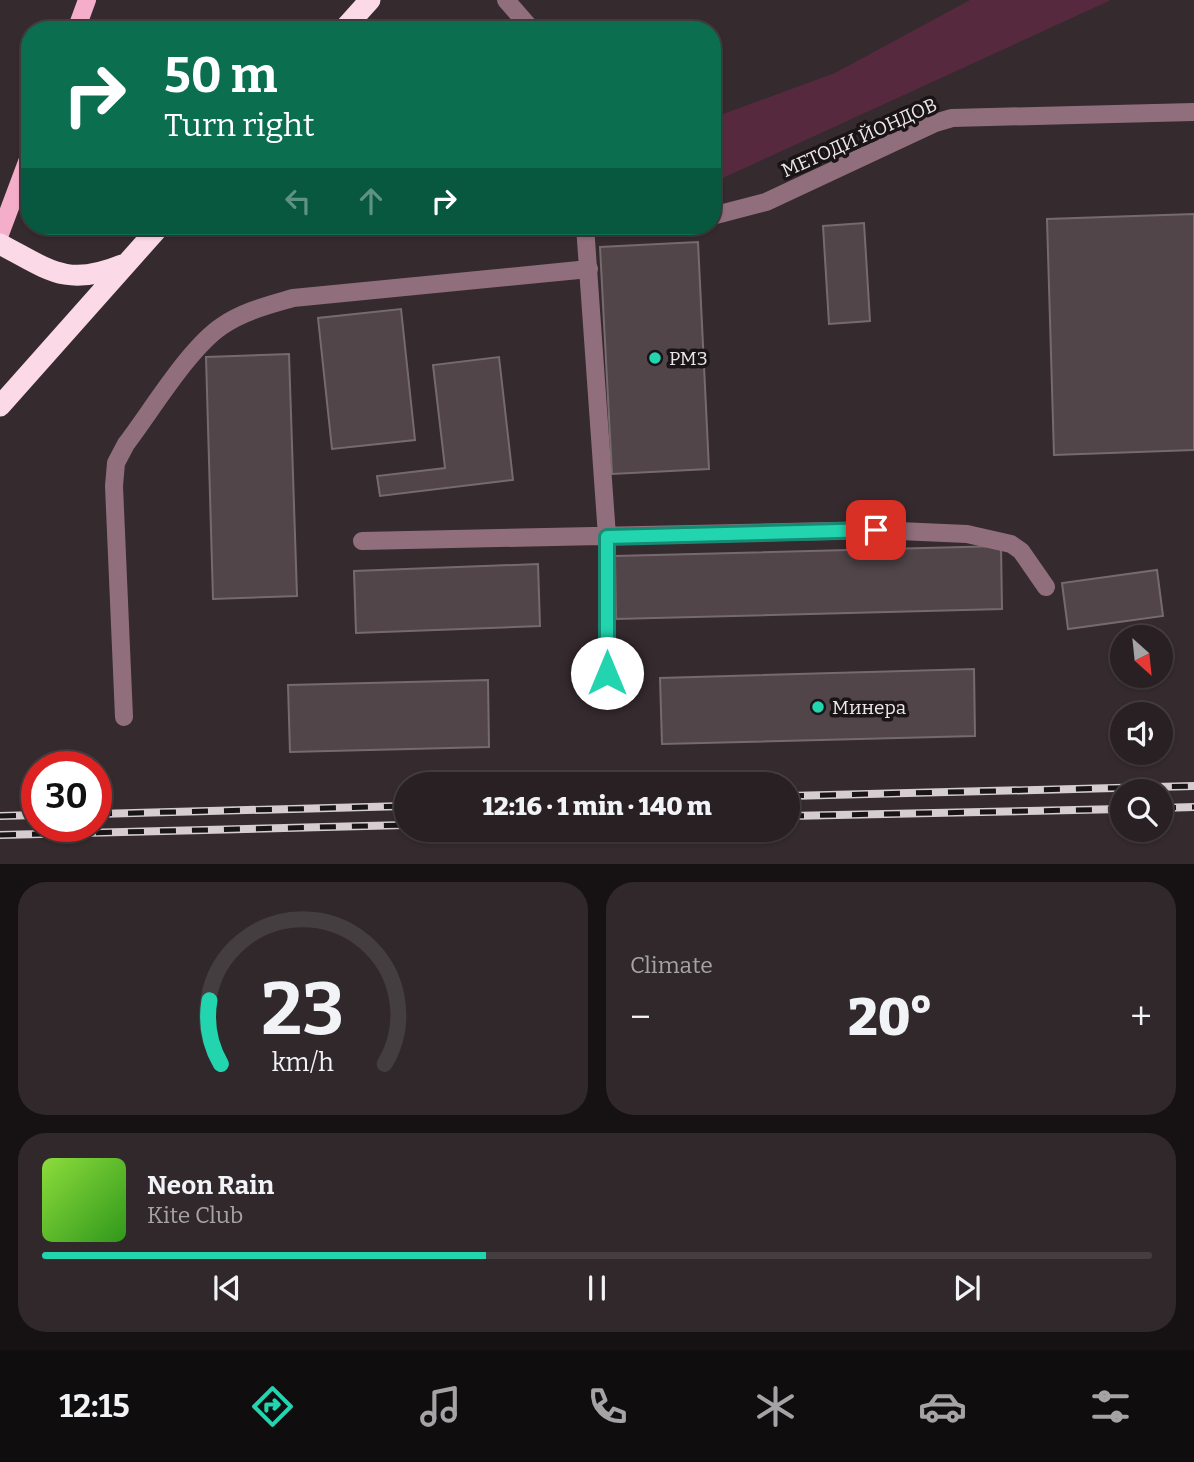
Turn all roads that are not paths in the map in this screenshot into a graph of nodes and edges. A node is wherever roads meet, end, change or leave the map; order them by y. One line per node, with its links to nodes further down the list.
1 (87, 0): 4 (main road)
2 (370, 0): 5 (highway)
3 (506, 0): 6 (street)
4 (79, 21)
5 (350, 21)
6 (524, 21)
7 (1194, 112): 9 (street, МЕТОДИ ЙОНДОВ)
8 (21, 178): 10 (main road)
9 (721, 214)
10 (0, 234)
11 (151, 235): 14 (highway)
12 (586, 235): 15 (street)
13 (0, 244): 14 (highway)
14 (125, 263): 16 (highway)
15 (589, 269): 17 (street); 21 (street)
16 (0, 406)
17 (607, 537): 18 (street); 19 (street); 20 (street)
18 (362, 541)
19 (1045, 587)
20 (607, 673)
21 (124, 718)

